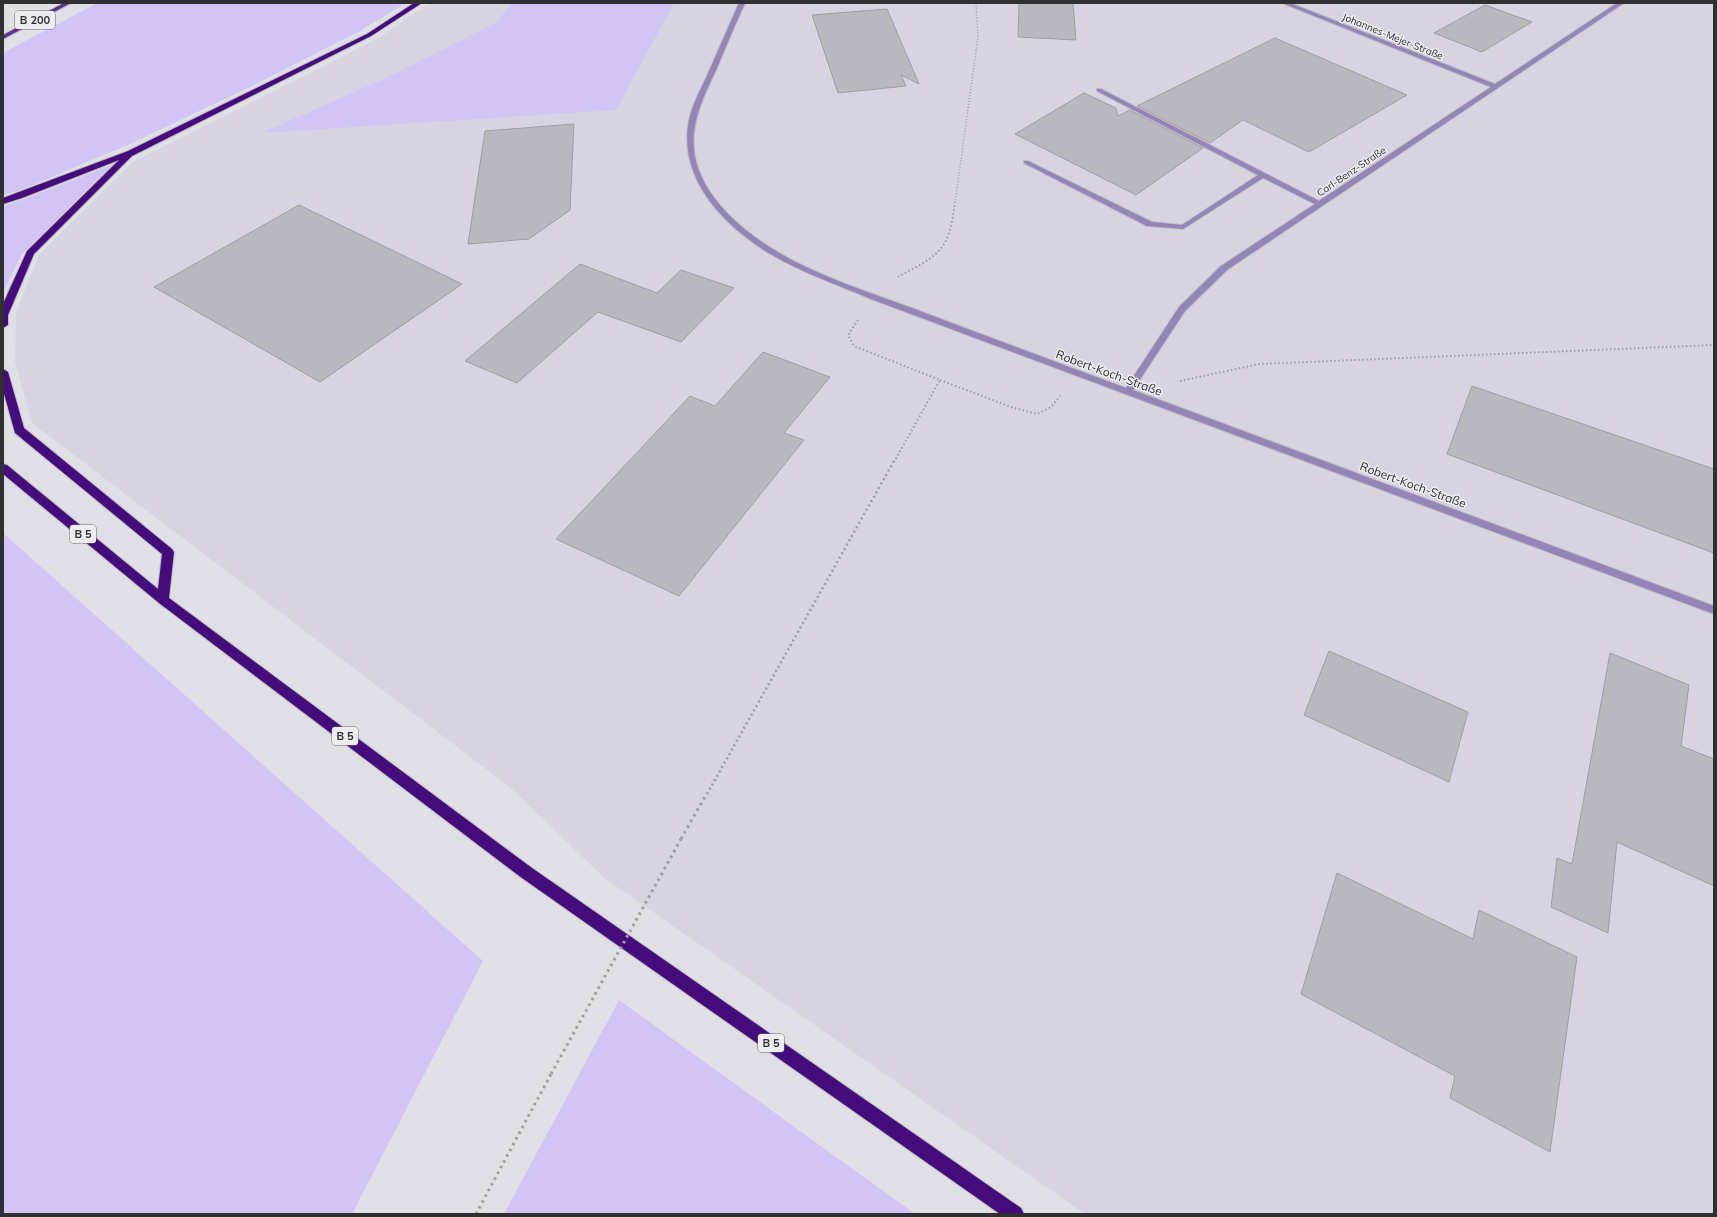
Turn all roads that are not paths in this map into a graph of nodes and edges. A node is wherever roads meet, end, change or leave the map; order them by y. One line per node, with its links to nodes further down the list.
1 (68, 3): 6 (main road, B 200)
2 (419, 3): 9 (highway)
3 (742, 3): 16 (street, Robert-Koch-Straße)
4 (1285, 3): 7 (street, Johannes-Mejer-Straße)
5 (1621, 3): 7 (street, Carl-Benz-Straße)
6 (3, 37)
7 (1495, 86): 13 (street, Carl-Benz-Straße)
8 (1099, 90): 11 (street)
9 (131, 153): 12 (highway); 14 (highway)
10 (1026, 162): 11 (street)
11 (1262, 175): 13 (street)
12 (3, 201)
13 (1319, 204): 16 (street, Carl-Benz-Straße)
14 (3, 325)
15 (3, 372): 18 (highway)
16 (1127, 392): 19 (street, Robert-Koch-Straße)
17 (3, 468): 18 (highway, B 5)
18 (163, 600): 20 (highway, B 5)
19 (1714, 610)
20 (1015, 1214)

